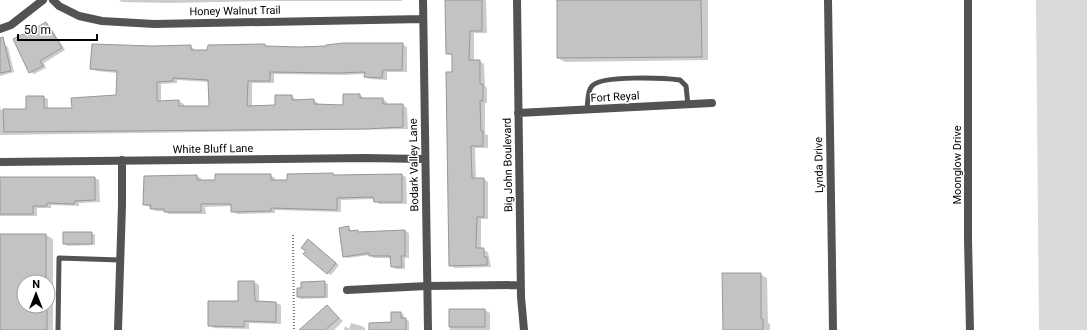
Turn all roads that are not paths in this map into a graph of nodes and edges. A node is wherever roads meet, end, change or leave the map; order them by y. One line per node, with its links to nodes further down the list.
1 (43, 0): 8 (street)
2 (53, 0): 7 (street, Honey Walnut Trail)
3 (423, 0): 7 (street, Bodark Valley Lane)
4 (517, 0): 12 (street, Big John Boulevard)
5 (828, 0): 24 (street, Lynda Drive)
6 (968, 0): 25 (street, Moonglow Drive)
7 (423, 19): 13 (street, Bodark Valley Lane)
8 (0, 29)
9 (712, 103): 10 (street, Fort Reyal)
10 (688, 104): 11 (street, Fort Reyal); 11 (lane)
11 (587, 109): 12 (street, Fort Reyal)
12 (518, 113): 17 (street, Big John Boulevard)
13 (425, 159): 14 (street, White Bluff Lane); 18 (street, Bodark Valley Lane)
14 (122, 160): 15 (street, White Bluff Lane); 16 (street)
15 (0, 162)
16 (120, 260): 20 (lane); 21 (street)
17 (520, 285): 18 (street); 23 (street, Big John Boulevard)
18 (427, 286): 19 (street); 22 (street, Bodark Valley Lane)
19 (347, 290)
20 (58, 330)
21 (118, 330)
22 (428, 330)
23 (524, 330)
24 (833, 330)
25 (970, 330)

